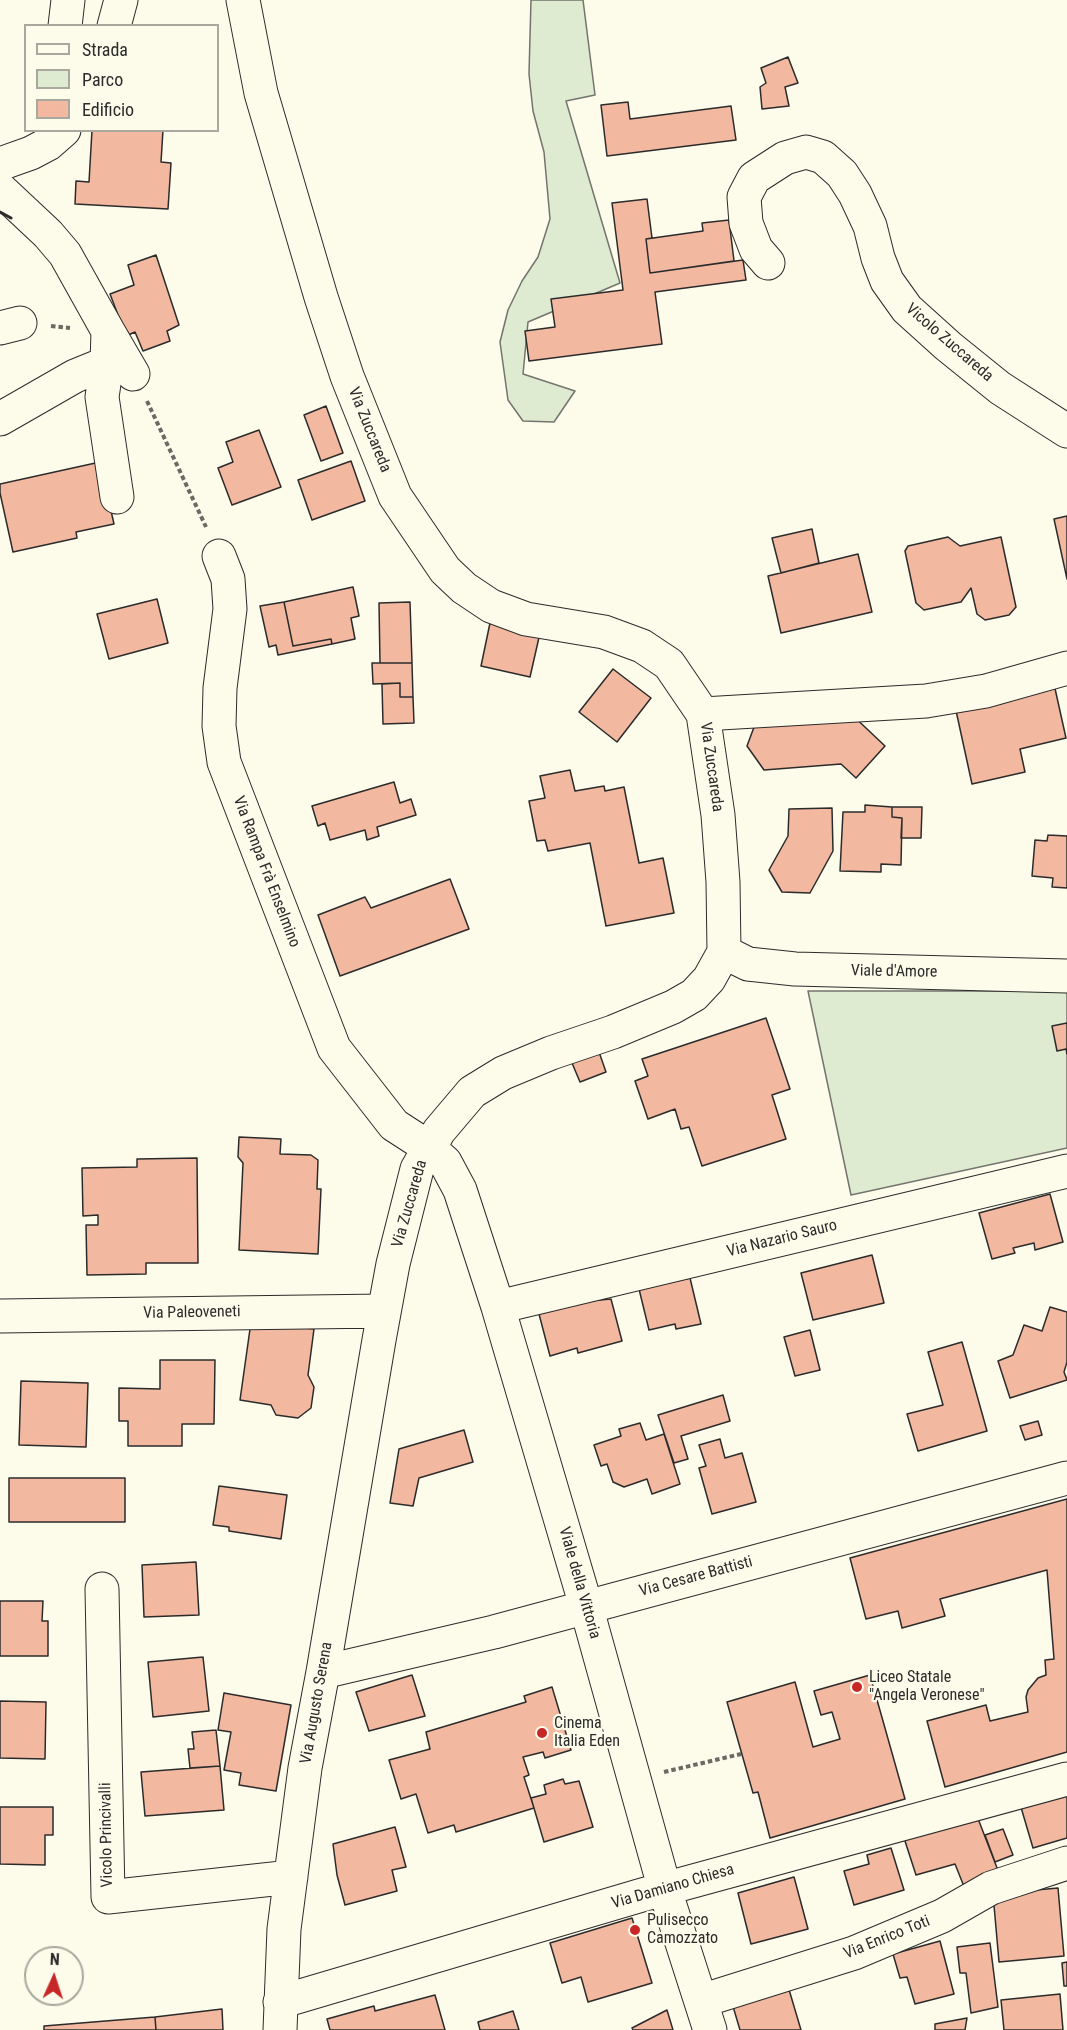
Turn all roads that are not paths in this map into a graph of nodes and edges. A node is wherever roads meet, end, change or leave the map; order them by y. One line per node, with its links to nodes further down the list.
1 (68, 0): 4 (street)
2 (121, 0): 5 (street)
3 (243, 0): 16 (street, Via Zuccareda)
4 (65, 24)
5 (115, 24)
6 (61, 132): 7 (street)
7 (0, 164)
8 (0, 189): 10 (street)
9 (768, 263): 12 (street, Vicolo Zuccareda)
10 (116, 356): 11 (street); 13 (street)
11 (0, 418)
12 (1067, 431)
13 (117, 497)
14 (219, 556): 19 (street, Via Rampa Frà Enselmino)
15 (1067, 668): 16 (street)
16 (704, 714): 17 (street, Via Zuccareda)
17 (724, 952): 18 (street, Viale d'Amore); 19 (street, Via Zuccareda)
18 (1067, 976)
19 (428, 1147): 21 (street, Viale della Vittoria); 22 (street, Via Zuccareda)
20 (1067, 1171): 21 (street, Via Nazario Sauro)
21 (498, 1307): 27 (street, Viale della Vittoria)
22 (384, 1311): 23 (street, Via Paleoveneti); 24 (street, Via Zuccareda)
23 (0, 1316)
24 (372, 1378): 28 (street, Via Augusto Serena)
25 (1067, 1478): 27 (street, Via Cesare Battisti)
26 (102, 1589): 31 (street, Vicolo Princivalli)
27 (586, 1606): 28 (street, Via Cesare Battisti); 32 (street, Viale della Vittoria)
28 (323, 1672): 31 (street, Via Augusto Serena)
29 (1067, 1779): 32 (street, Via Damiano Chiesa)
30 (1067, 1863): 34 (street, Via Enrico Toti)
31 (291, 1877): 33 (street, Via Augusto Serena)
32 (665, 1890): 33 (street, Via Damiano Chiesa); 34 (street, Viale della Vittoria)
33 (280, 2016)
34 (705, 2016)

